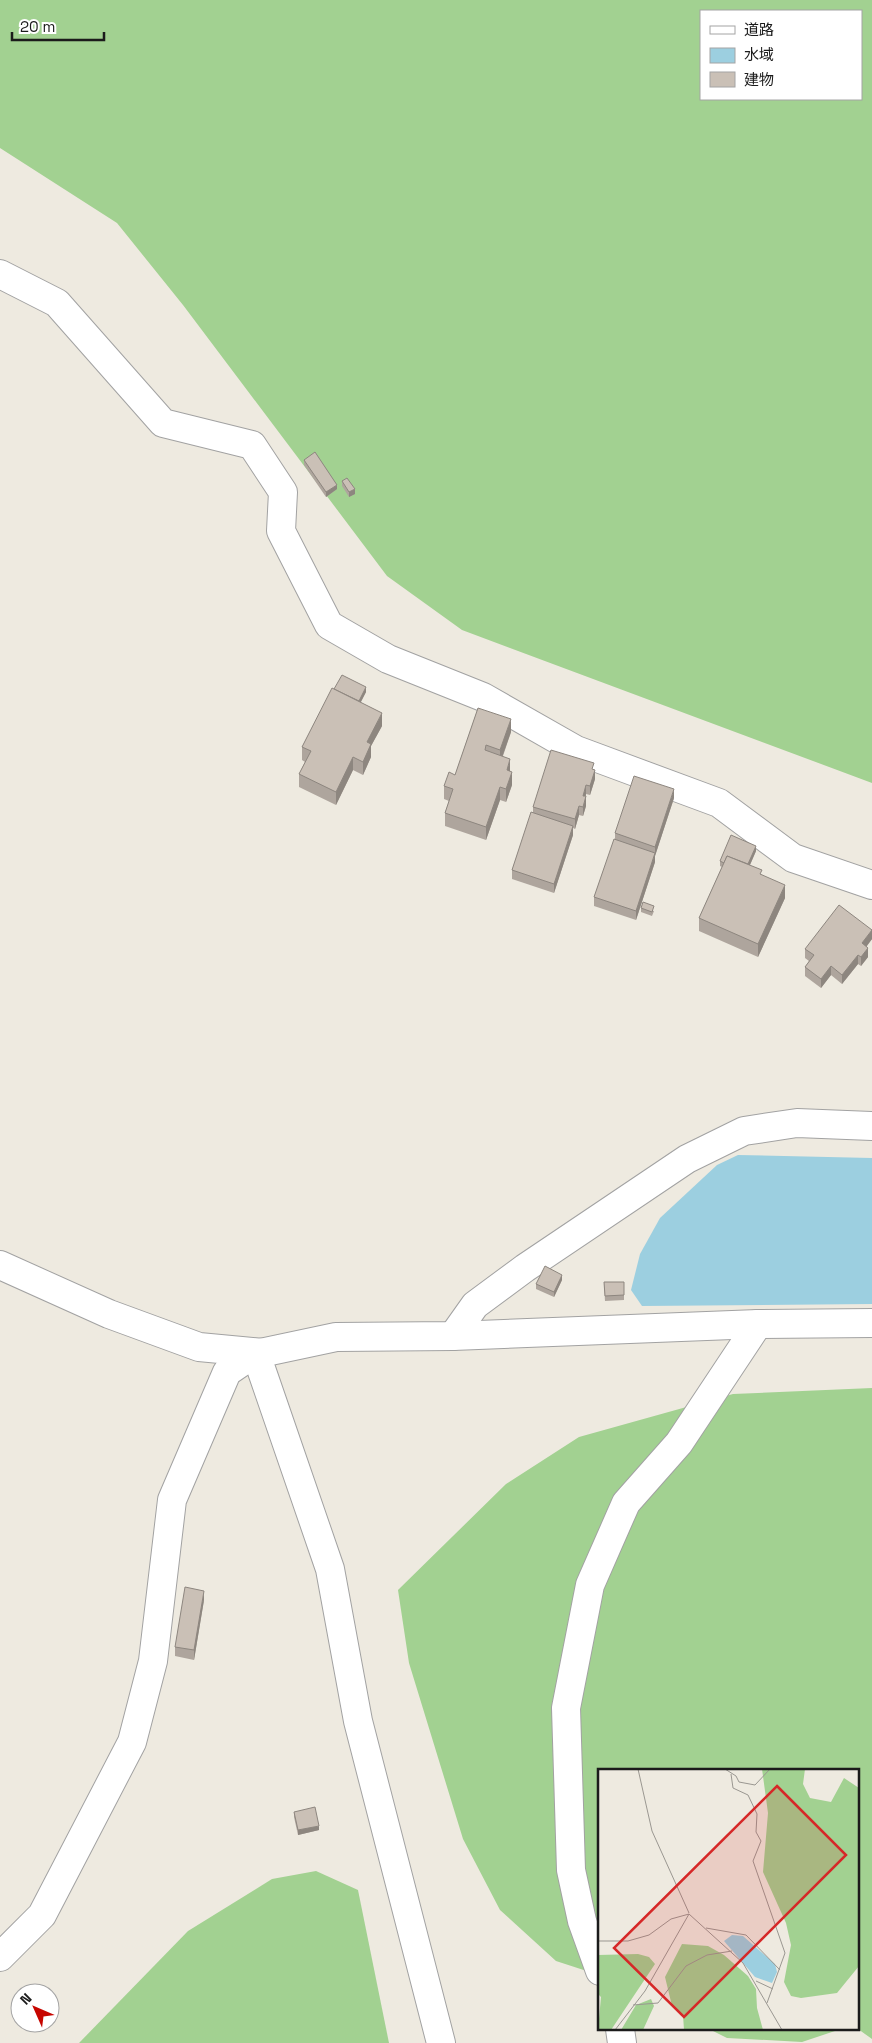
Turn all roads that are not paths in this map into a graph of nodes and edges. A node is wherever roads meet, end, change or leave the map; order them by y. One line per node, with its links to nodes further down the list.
1 (0, 274): 2 (street)
2 (872, 885)
3 (872, 1126): 7 (street)
4 (0, 1265): 8 (street)
5 (872, 1323): 6 (street)
6 (758, 1324): 7 (street); 10 (street)
7 (453, 1336): 8 (street)
8 (259, 1353): 9 (street); 12 (street)
9 (0, 1957)
10 (598, 1965)
11 (620, 2030): 13 (street)
12 (441, 2043)
13 (622, 2043)

